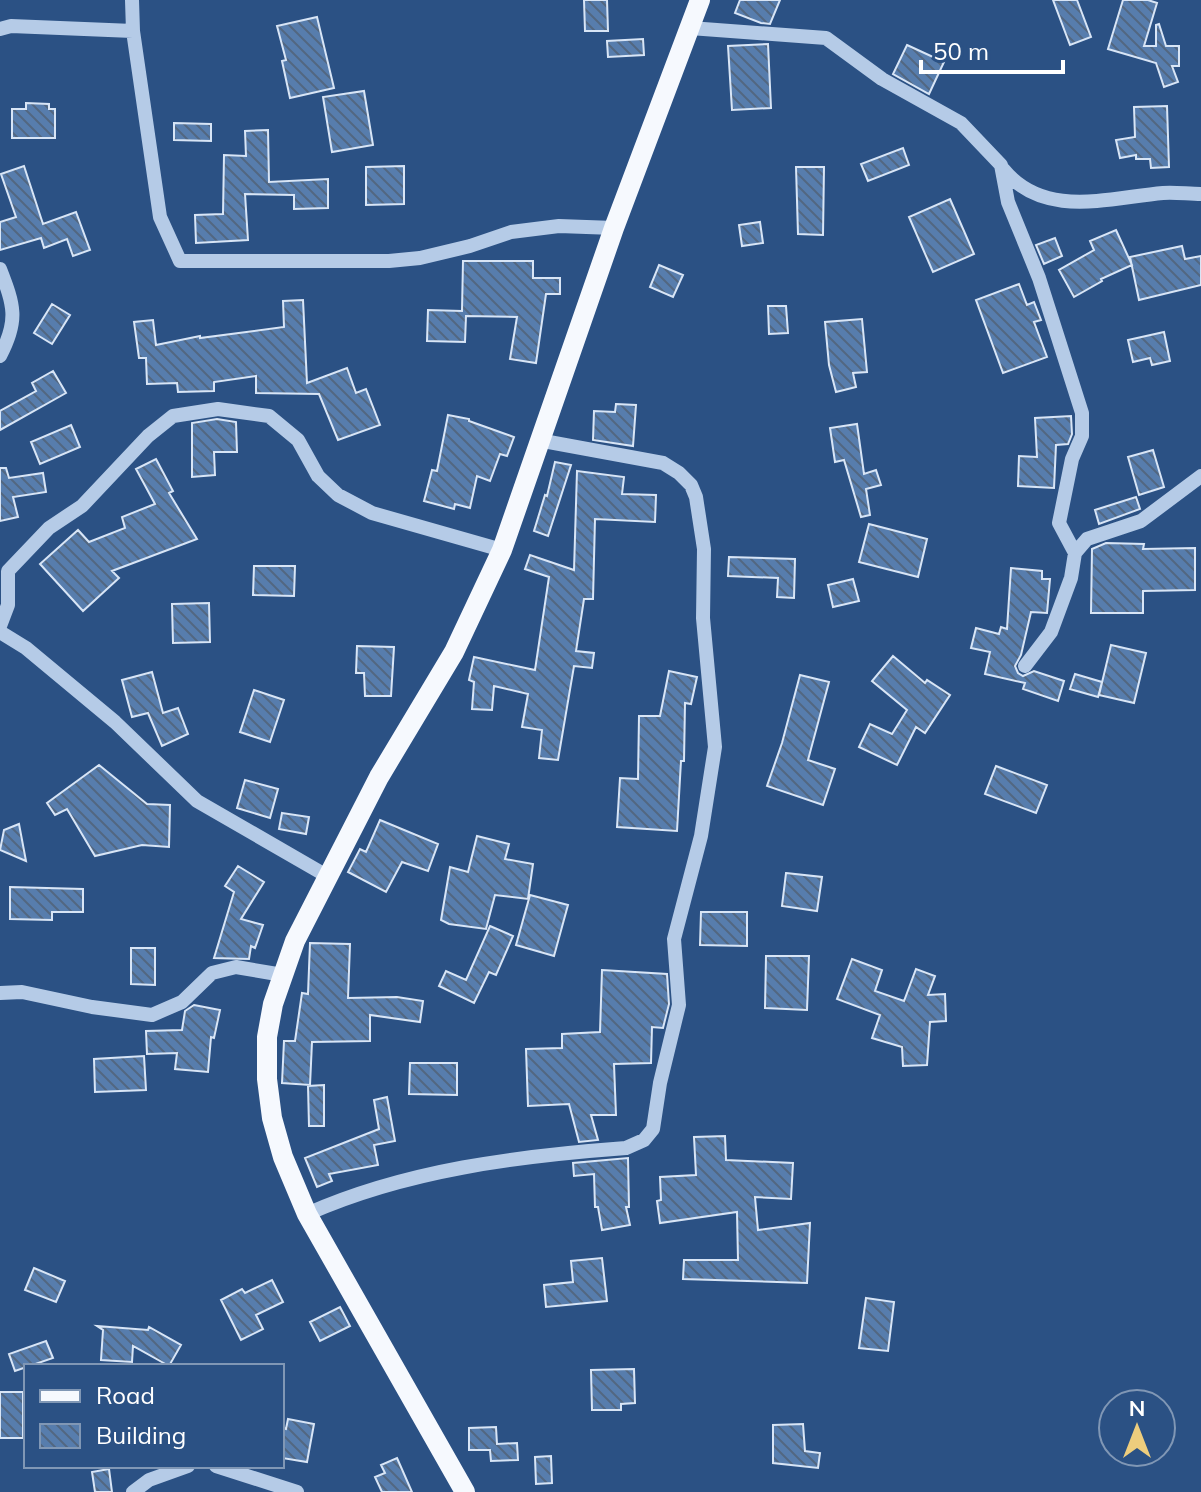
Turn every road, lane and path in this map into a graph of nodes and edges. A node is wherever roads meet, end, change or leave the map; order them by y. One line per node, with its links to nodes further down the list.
1 (132, 0): 5 (street)
2 (700, 0): 3 (main road)
3 (690, 28): 6 (street); 8 (main road)
4 (0, 29): 5 (street)
5 (133, 31): 8 (street)
6 (1001, 165): 7 (street); 14 (street)
7 (1201, 194)
8 (614, 228): 11 (main road)
9 (0, 269): 10 (street)
10 (0, 356)
11 (538, 440): 13 (main road); 21 (street)
12 (1201, 476): 14 (street)
13 (502, 550): 15 (street); 18 (main road)
14 (1075, 553): 17 (street)
15 (0, 626)
16 (0, 632): 18 (street)
17 (1025, 666)
18 (327, 876): 19 (main road)
19 (283, 975): 20 (street); 21 (main road)
20 (0, 993)
21 (307, 1214): 26 (main road)
22 (182, 1468): 24 (street)
23 (222, 1468): 25 (street)
24 (133, 1492)
25 (297, 1492)
26 (465, 1492)

